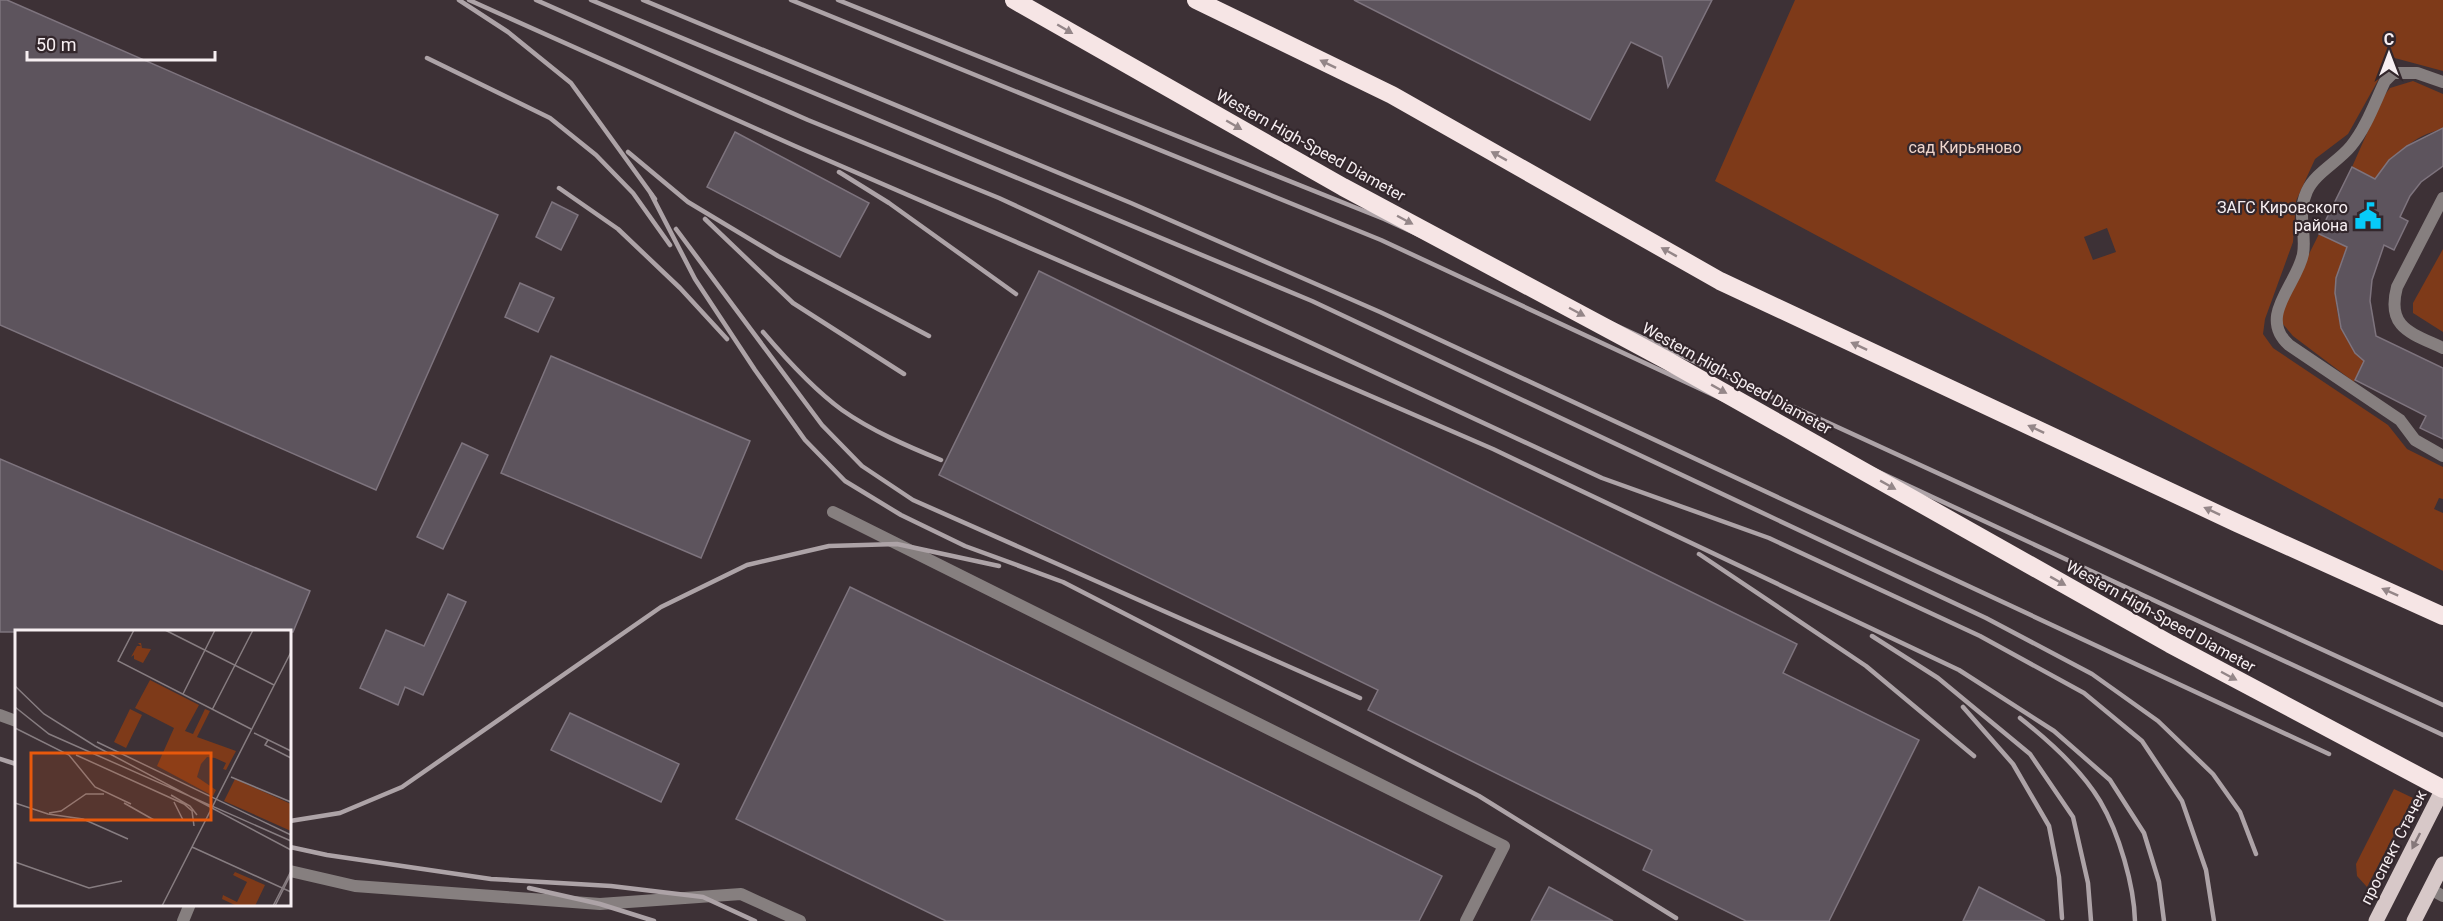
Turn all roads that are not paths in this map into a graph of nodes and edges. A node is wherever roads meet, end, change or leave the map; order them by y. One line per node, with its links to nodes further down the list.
1 (1014, 0): 11 (highway, Western High-Speed Diameter, one-way to 11, bridge)
2 (1196, 0): 8 (highway, one-way to 2)
3 (2443, 82): 6 (lane)
4 (2443, 198): 5 (lane)
5 (2443, 348)
6 (2443, 456)
7 (833, 512): 18 (lane)
8 (2443, 616)
9 (0, 715): 10 (lane)
10 (15, 722)
11 (2443, 789): 19 (main road, проспект Стачек, one-way to 19)
12 (2443, 864): 14 (main road)
13 (291, 871): 17 (lane)
14 (2437, 892): 20 (main road)
15 (189, 906): 16 (lane)
16 (183, 921)
17 (800, 921)
18 (1467, 921)
19 (2376, 921)
20 (2414, 921)

